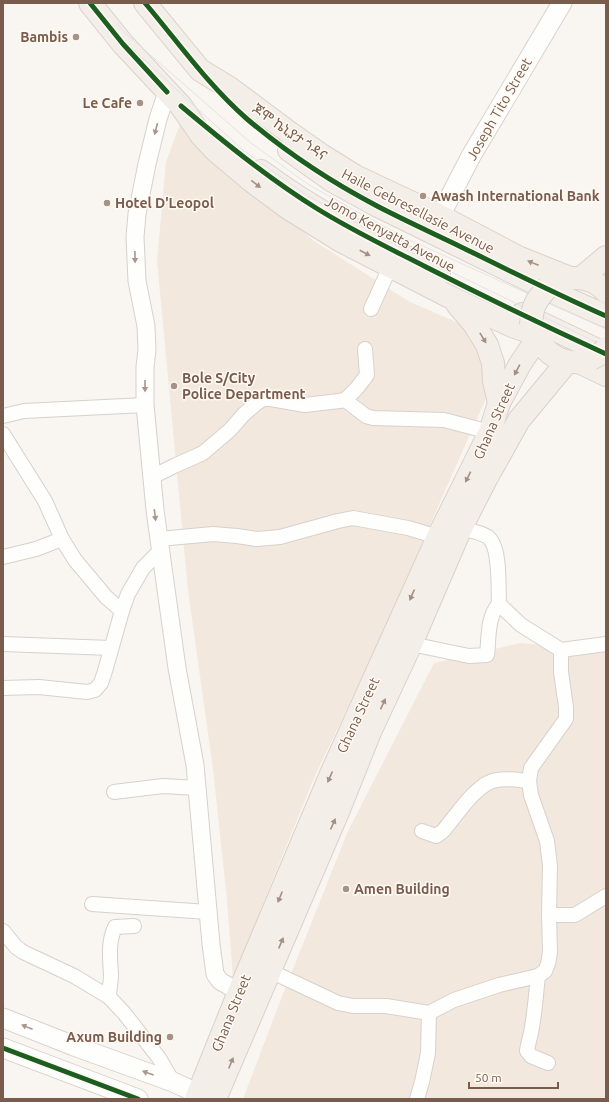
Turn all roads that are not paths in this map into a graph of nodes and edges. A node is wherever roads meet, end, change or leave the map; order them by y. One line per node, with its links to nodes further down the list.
1 (90, 3): 5 (main road, Jomo Kenyatta Avenue)
2 (145, 3): 4 (main road, ጆሞ ኬኒያታ ጎዳና)
3 (562, 3): 6 (main road, Joseph Tito Street)
4 (200, 70): 6 (main road, ጆሞ ኬኒያታ ጎዳና); 13 (main road, Haile Gebresellasie Avenue)
5 (174, 99): 8 (main road, one-way to 8); 16 (main road, Jomo Kenyatta Avenue); 20 (street, one-way to 20)
6 (440, 216): 9 (main road, ጆሞ ኬኒያታ ጎዳና, one-way to 6)
7 (606, 257): 9 (main road)
8 (390, 267): 11 (main road); 12 (street)
9 (575, 278): 10 (main road, ጆሞ ኬኒያታ ጎዳና); 14 (main road, bridge)
10 (606, 292)
11 (450, 296): 14 (main road); 19 (main road, one-way to 19)
12 (371, 309)
13 (606, 316)
14 (534, 333): 16 (main road); 19 (main road, Ghana Street, one-way to 19)
15 (365, 349): 18 (street)
16 (590, 357): 17 (main road); 25 (main road, Ghana Street)
17 (606, 375)
18 (344, 400): 22 (street); 24 (street)
19 (499, 403): 22 (main road, Ghana Street)
20 (145, 405): 21 (street); 24 (street)
21 (3, 416)
22 (490, 432): 26 (main road, Ghana Street, one-way to 26)
23 (3, 434): 27 (street)
24 (152, 477): 28 (street, one-way to 28)
25 (461, 528): 30 (street); 33 (main road, Ghana Street)
26 (438, 537): 28 (street); 50 (main road, Ghana Street, one-way to 50)
27 (62, 539): 29 (street); 31 (street)
28 (160, 545): 31 (street); 39 (street)
29 (3, 558)
30 (499, 604): 33 (street); 36 (street)
31 (122, 611): 35 (street)
32 (3, 644): 35 (street)
33 (411, 644): 48 (main road, Ghana Street, one-way to 33)
34 (606, 644): 36 (street)
35 (111, 648): 37 (street)
36 (561, 650): 38 (street)
37 (3, 688)
38 (529, 781): 41 (street); 45 (street)
39 (197, 788): 40 (street); 44 (street)
40 (114, 792)
41 (422, 831)
42 (606, 896): 45 (street)
43 (92, 904): 44 (street)
44 (208, 912): 50 (street)
45 (549, 915): 49 (street)
46 (134, 926): 51 (street)
47 (3, 931): 51 (street)
48 (270, 971): 52 (street); 59 (main road, Ghana Street, one-way to 48)
49 (538, 976): 52 (street); 57 (street)
50 (239, 992): 59 (main road, Ghana Street)
51 (109, 997): 58 (street)
52 (429, 1013): 61 (street)
53 (3, 1018): 54 (main road, one-way to 53)
54 (74, 1046): 56 (main road); 58 (main road, one-way to 54)
55 (3, 1048): 56 (main road)
56 (31, 1059): 60 (main road)
57 (548, 1063)
58 (173, 1082): 59 (main road)
59 (205, 1098)
60 (138, 1099)
61 (417, 1099)

